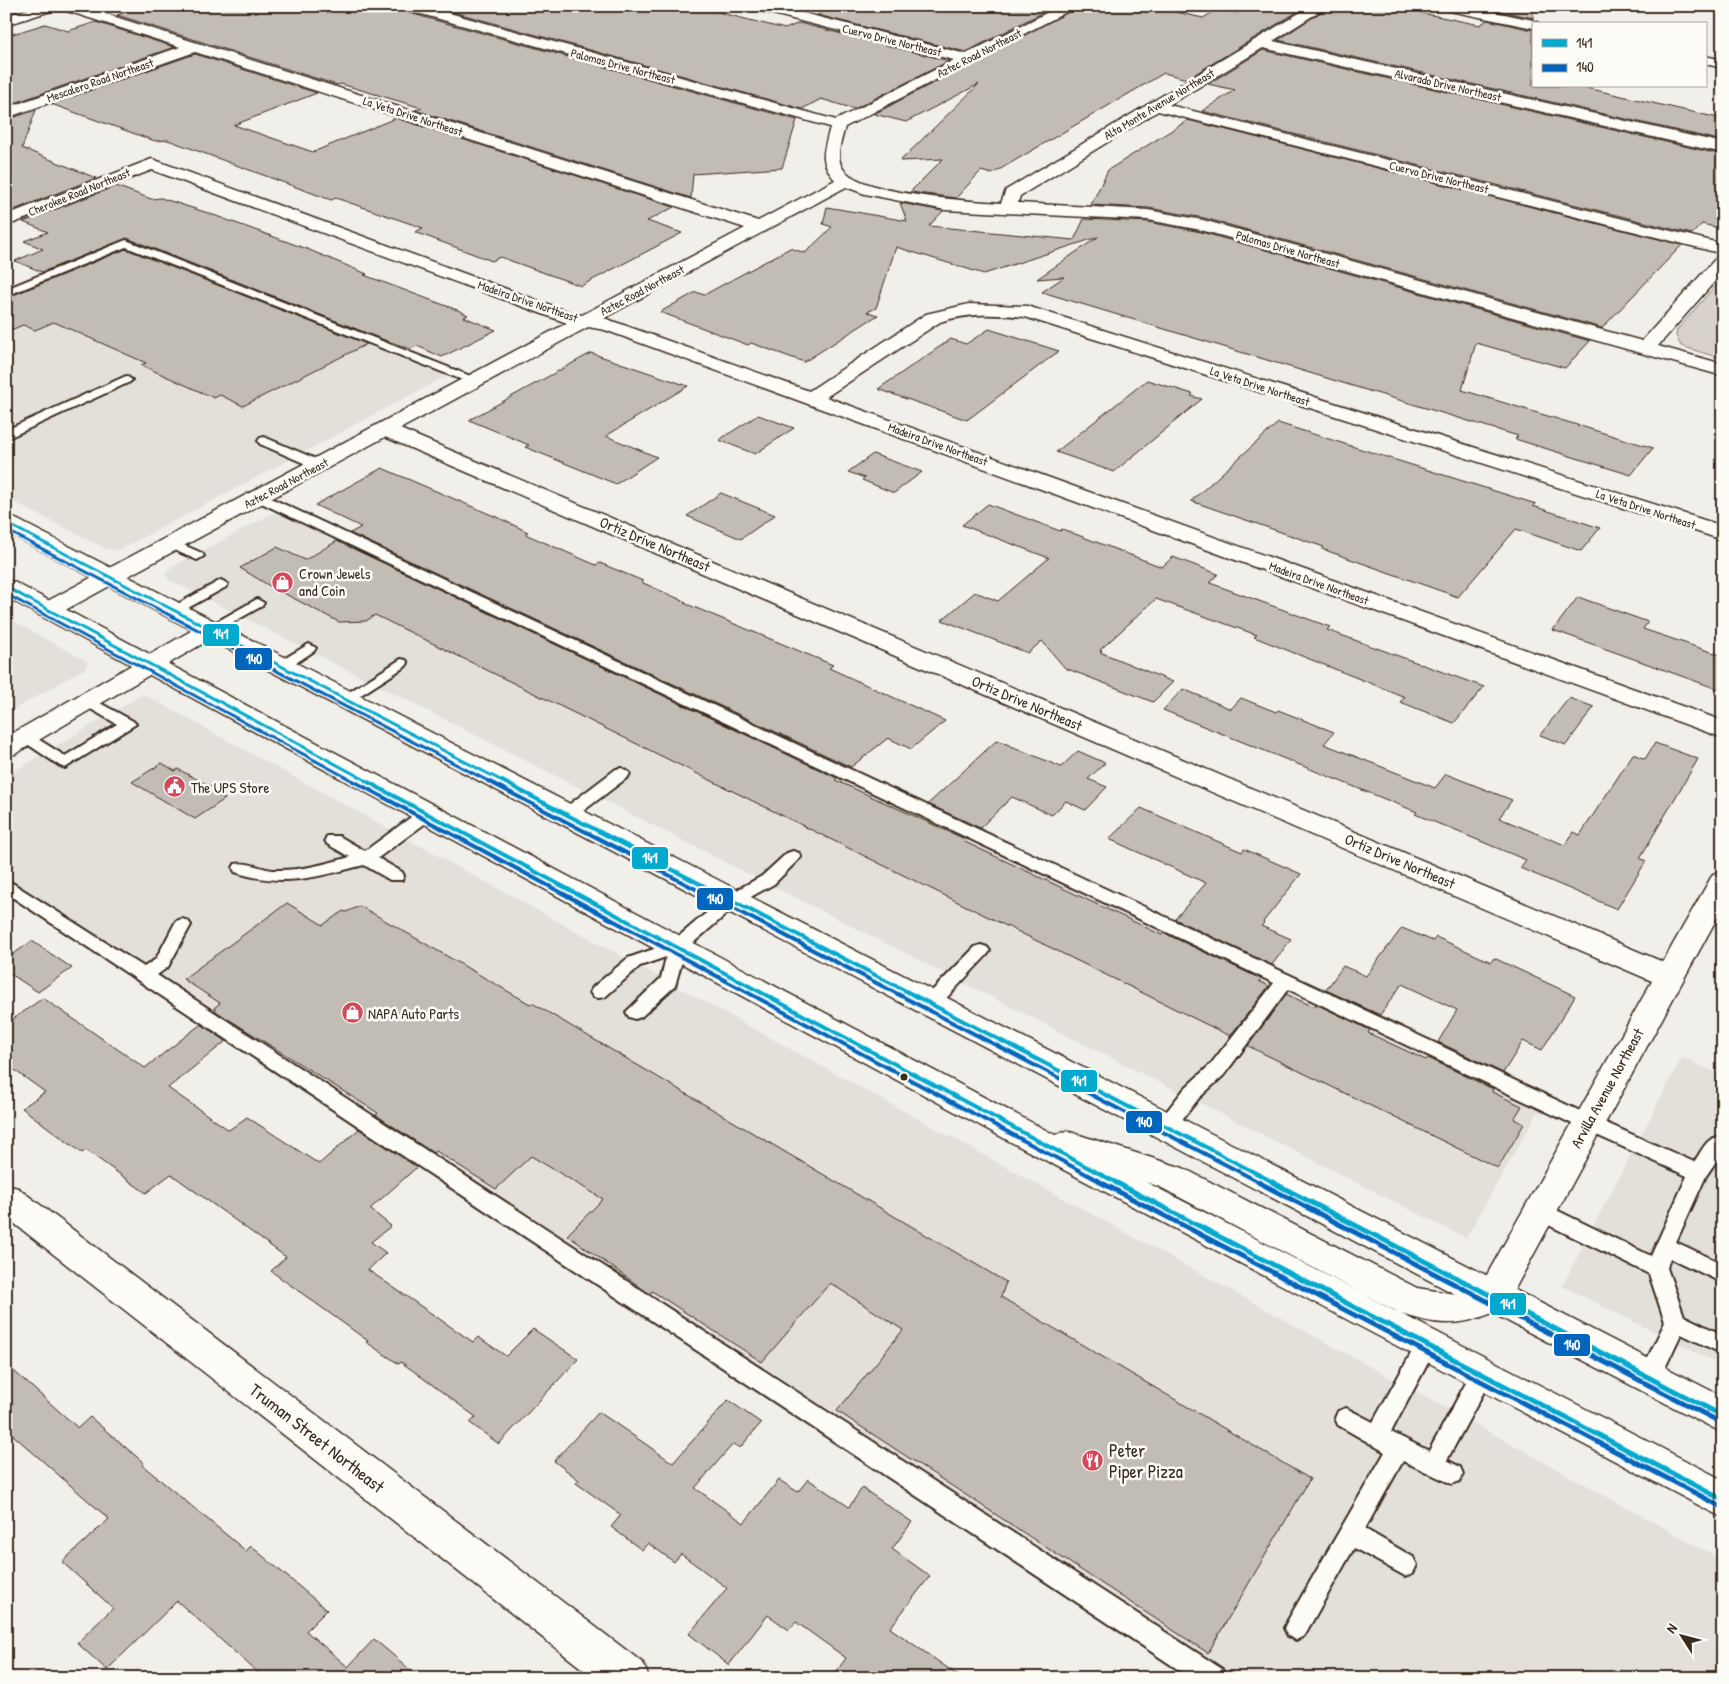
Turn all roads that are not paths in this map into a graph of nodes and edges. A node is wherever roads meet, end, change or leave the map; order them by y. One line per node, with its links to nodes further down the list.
1 (52, 6): 8 (street)
2 (66, 6): 11 (street, La Veta Drive Northeast)
3 (408, 6): 17 (street, Palomas Drive Northeast)
4 (758, 6): 12 (street, Cuervo Drive Northeast)
5 (1071, 6): 12 (street, Aztec Road Northeast)
6 (1321, 6): 10 (street, Alta Monte Avenue Northeast)
7 (1445, 6): 9 (street)
8 (6, 21)
9 (1532, 24)
10 (1261, 43): 15 (street, Alta Monte Avenue Northeast); 18 (street, Alvarado Drive Northeast)
11 (194, 47): 16 (street, Mescalero Road Northeast); 23 (street, La Veta Drive Northeast)
12 (968, 58): 17 (street, Aztec Road Northeast)
13 (1706, 60): 14 (street)
14 (1723, 64)
15 (1155, 106): 21 (street, Alta Monte Avenue Northeast); 24 (street, Cuervo Drive Northeast)
16 (6, 113)
17 (838, 125): 20 (street)
18 (1723, 148)
19 (152, 164): 22 (street, Cherokee Road Northeast); 27 (street, Madeira Drive Northeast)
20 (845, 181): 21 (street, Palomas Drive Northeast); 23 (street, Aztec Road Northeast)
21 (1008, 209): 28 (street, Palomas Drive Northeast)
22 (6, 221)
23 (760, 227): 27 (street, Aztec Road Northeast)
24 (1723, 249)
25 (1723, 261): 28 (street)
26 (6, 293): 31 (lane)
27 (586, 321): 31 (street, Aztec Road Northeast); 32 (street, Madeira Drive Northeast)
28 (1646, 348): 29 (street, Palomas Drive Northeast)
29 (1723, 370)
30 (126, 380): 34 (lane)
31 (474, 381): 33 (street, Aztec Road Northeast)
32 (811, 398): 39 (street, La Veta Drive Northeast); 55 (street, Madeira Drive Northeast)
33 (386, 430): 36 (street, Aztec Road Northeast); 72 (street, Ortiz Drive Northeast)
34 (6, 435)
35 (264, 441): 36 (lane)
36 (319, 465): 37 (street, Aztec Road Northeast)
37 (260, 497): 40 (street, Aztec Road Northeast); 73 (lane)
38 (6, 523): 42 (street)
39 (1723, 533)
40 (172, 544): 41 (lane); 42 (street, Aztec Road Northeast)
41 (197, 556)
42 (109, 578): 46 (street, Aztec Road Northeast); 47 (street)
43 (221, 584): 47 (lane)
44 (6, 587): 46 (street)
45 (257, 603): 48 (lane)
46 (50, 609): 50 (street)
47 (174, 610): 48 (street)
48 (211, 629): 50 (street); 52 (street)
49 (309, 648): 52 (lane)
50 (151, 663): 54 (street); 58 (street)
51 (401, 663): 53 (lane)
52 (282, 666): 53 (street)
53 (345, 699): 59 (street)
54 (87, 701): 56 (street); 56 (lane)
55 (1723, 730)
56 (16, 743)
57 (622, 773): 59 (lane)
58 (428, 813): 62 (lane); 69 (street)
59 (568, 814): 67 (street)
60 (333, 840): 62 (lane)
61 (794, 857): 67 (lane)
62 (366, 859): 63 (lane); 64 (lane)
63 (241, 868)
64 (396, 876)
65 (1723, 881): 72 (street, Arvilla Avenue Northeast)
66 (6, 884): 71 (lane)
67 (732, 900): 69 (lane); 75 (street)
68 (182, 924): 71 (lane)
69 (677, 947): 74 (lane); 76 (lane); 79 (street)
70 (981, 951): 75 (lane)
71 (144, 975): 102 (lane)
72 (1669, 976): 77 (street, Arvilla Avenue Northeast)
73 (1286, 980): 77 (lane); 78 (lane)
74 (600, 992)
75 (931, 1003): 78 (street)
76 (634, 1012)
77 (1588, 1123): 81 (lane); 83 (street, Arvilla Avenue Northeast)
78 (1166, 1126): 87 (street)
79 (1020, 1132): 87 (street); 90 (street)
80 (1721, 1144): 81 (lane)
81 (1698, 1172): 84 (lane)
82 (6, 1198): 101 (street, Truman Street Northeast)
83 (1539, 1211): 85 (lane); 87 (street, Arvilla Avenue Northeast)
84 (1664, 1246): 85 (lane); 86 (lane)
85 (1657, 1268): 88 (lane)
86 (1723, 1274)
87 (1493, 1296): 92 (street)
88 (1676, 1322): 89 (lane); 92 (lane)
89 (1723, 1345)
90 (1426, 1346): 91 (street); 95 (lane)
91 (1482, 1375): 96 (lane); 97 (street)
92 (1649, 1378): 93 (street)
93 (1723, 1416)
94 (1346, 1418): 95 (lane)
95 (1377, 1436): 96 (lane)
96 (1399, 1448): 98 (lane)
97 (1723, 1500)
98 (1350, 1532): 99 (lane); 100 (lane)
99 (1405, 1565)
100 (1296, 1628)
101 (628, 1678)
102 (1213, 1678)

